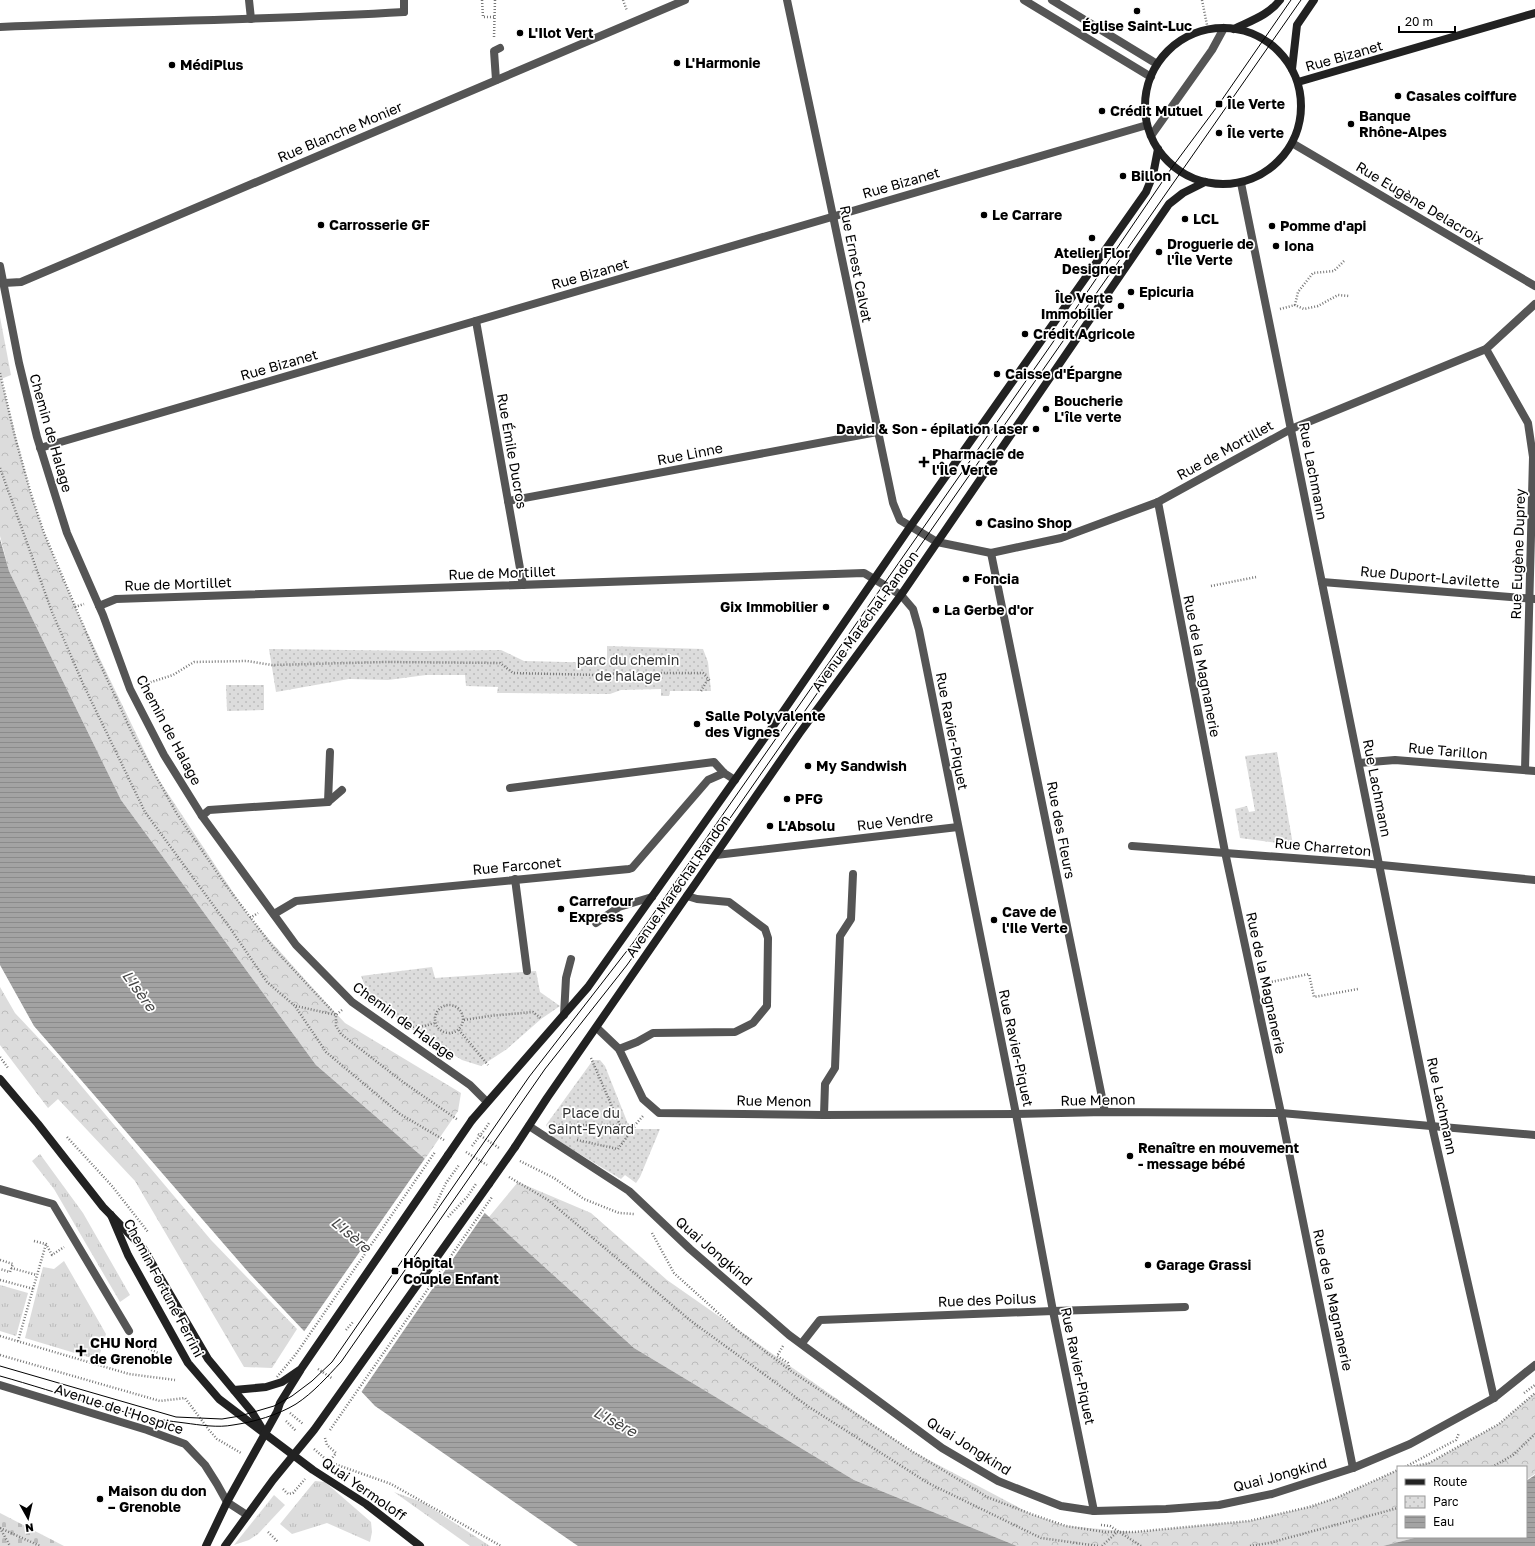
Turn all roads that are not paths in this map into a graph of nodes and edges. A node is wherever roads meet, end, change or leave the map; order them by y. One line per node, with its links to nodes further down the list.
1 (249, 0): 10 (street)
2 (404, 0): 10 (street)
3 (685, 0): 18 (street, Rue Blanche Monier)
4 (787, 0): 26 (street, Rue Ernest Calvat)
5 (1024, 0): 17 (street)
6 (1052, 0): 15 (street)
7 (1314, 0): 16 (street)
8 (1276, 2): 13 (street)
9 (1535, 13): 19 (street, Rue Bizanet)
10 (251, 19): 11 (street)
11 (0, 27)
12 (1224, 28): 13 (street); 15 (street); 21 (street)
13 (1234, 29): 16 (street)
14 (497, 49): 18 (street)
15 (1157, 64): 17 (street)
16 (1292, 69): 19 (street)
17 (1151, 77): 20 (street)
18 (496, 80): 28 (street, Rue Blanche Monier)
19 (1298, 82): 22 (street)
20 (1147, 125): 21 (street); 26 (street, Rue Bizanet)
21 (1151, 136): 23 (street)
22 (1292, 143): 25 (street); 29 (street, Rue Eugène Delacroix)
23 (1158, 149): 24 (street); 38 (street, Avenue Maréchal Randon)
24 (1205, 182): 25 (street); 39 (street, Avenue Maréchal Randon)
25 (1241, 183): 33 (street, Rue Lachmann)
26 (833, 216): 31 (street, Rue Bizanet); 34 (street, Rue Ernest Calvat)
27 (0, 266): 28 (street, Chemin de Halage)
28 (4, 283): 35 (street, Chemin de Halage)
29 (1535, 286)
30 (1535, 304): 32 (street, Rue de Mortillet)
31 (476, 321): 35 (street, Rue Bizanet); 36 (street, Rue Émile Ducros)
32 (1486, 349): 33 (street, Rue de Mortillet); 45 (street, Rue Eugène Duprey)
33 (1291, 428): 37 (street, Rue de Mortillet); 42 (street, Rue Lachmann)
34 (877, 432): 36 (street, Rue Linne); 38 (street, Rue Ernest Calvat)
35 (40, 448): 46 (street, Chemin de Halage)
36 (508, 501): 43 (street, Rue Émile Ducros)
37 (1158, 502): 40 (street, Rue de Mortillet); 59 (street, Rue de la Magnanerie)
38 (910, 526): 39 (street, Rue de Mortillet); 41 (street, Avenue Maréchal Randon)
39 (937, 542): 40 (street, Rue de Mortillet); 44 (street, Avenue Maréchal Randon)
40 (991, 553): 76 (street, Rue des Fleurs)
41 (874, 580): 43 (street, Rue de Mortillet); 44 (street, Rue de Mortillet); 52 (street, Avenue Maréchal Randon)
42 (1322, 582): 45 (street, Rue Duport-Lavilette); 48 (street, Rue Lachmann)
43 (523, 585): 46 (street, Rue de Mortillet)
44 (901, 595): 57 (street, Rue Ravier-Piquet); 60 (street, Avenue Maréchal Randon)
45 (1532, 599): 49 (street, Rue Eugène Duprey)
46 (99, 606): 56 (street, Chemin de Halage)
47 (330, 752): 55 (street)
48 (1359, 764): 49 (street, Rue Tarillon); 61 (street, Rue Lachmann)
49 (1525, 770): 50 (street, Rue Tarillon)
50 (1535, 771)
51 (724, 773): 52 (street); 53 (street); 63 (street, Rue Farconet)
52 (735, 780): 66 (street, Avenue Maréchal Randon)
53 (510, 788)
54 (342, 790): 55 (street)
55 (328, 802): 56 (street)
56 (202, 816): 67 (street, Chemin de Halage)
57 (958, 827): 60 (street, Rue Vendre); 78 (street, Rue Ravier-Piquet)
58 (1132, 846): 59 (street, Rue Charreton)
59 (1225, 852): 61 (street, Rue Charreton); 77 (street, Rue de la Magnanerie)
60 (716, 855): 65 (street, Avenue Maréchal Randon)
61 (1380, 865): 64 (street, Rue Charreton); 81 (street, Rue Lachmann)
62 (853, 874): 79 (street)
63 (515, 879): 67 (street, Rue Farconet); 70 (street)
64 (1535, 880)
65 (687, 896): 72 (street, Avenue Maréchal Randon); 73 (street)
66 (652, 897): 68 (street); 71 (street, Avenue Maréchal Randon)
67 (274, 914): 75 (street, Chemin de Halage)
68 (596, 923)
69 (571, 959): 71 (street)
70 (527, 971)
71 (564, 1015): 75 (street, Avenue Maréchal Randon)
72 (597, 1028): 73 (street); 80 (street, Avenue Maréchal Randon)
73 (619, 1049): 79 (street, Rue Menon)
74 (0, 1080): 84 (street, Chemin Fortuné Ferrini)
75 (487, 1102): 90 (street, Avenue Maréchal Randon, bridge)
76 (1105, 1112): 77 (street, Rue Menon); 78 (street, Rue Menon)
77 (1281, 1113): 81 (street, Rue Menon); 96 (street, Rue de la Magnanerie)
78 (1016, 1114): 79 (street, Rue Menon); 86 (street, Rue Ravier-Piquet)
79 (824, 1115)
80 (529, 1126): 88 (street, Quai Jongkind); 95 (street, Avenue Maréchal Randon, bridge)
81 (1432, 1126): 82 (street, Rue Menon); 93 (street, Rue Lachmann)
82 (1535, 1136)
83 (0, 1189): 87 (street)
84 (111, 1215): 92 (street, Chemin Fortuné Ferrini); 94 (street, Chemin Fortuné Ferrini)
85 (1185, 1307): 86 (street, Rue des Poilus)
86 (1053, 1311): 88 (street, Rue des Poilus); 98 (street, Rue Ravier-Piquet)
87 (129, 1331)
88 (802, 1343): 98 (street, Quai Jongkind)
89 (1535, 1365): 93 (street, Quai Jongkind)
90 (301, 1369): 92 (street); 94 (street, Avenue Maréchal Randon)
91 (0, 1385): 97 (street, Avenue de l'Hospice)
92 (234, 1390): 94 (street, Chemin Fortuné Ferrini)
93 (1494, 1398): 96 (street, Quai Jongkind)
94 (264, 1433): 95 (street, Quai Yermoloff); 97 (street, Avenue Maréchal Randon)
95 (292, 1455): 99 (street, Avenue Maréchal Randon); 102 (street, Quai Yermoloff)
96 (1354, 1468): 98 (street, Quai Jongkind)
97 (226, 1502): 99 (street); 100 (street, Avenue Maréchal Randon)
98 (1094, 1511)
99 (247, 1515): 101 (street, Avenue Maréchal Randon)
100 (206, 1546)
101 (225, 1546)
102 (420, 1546)

